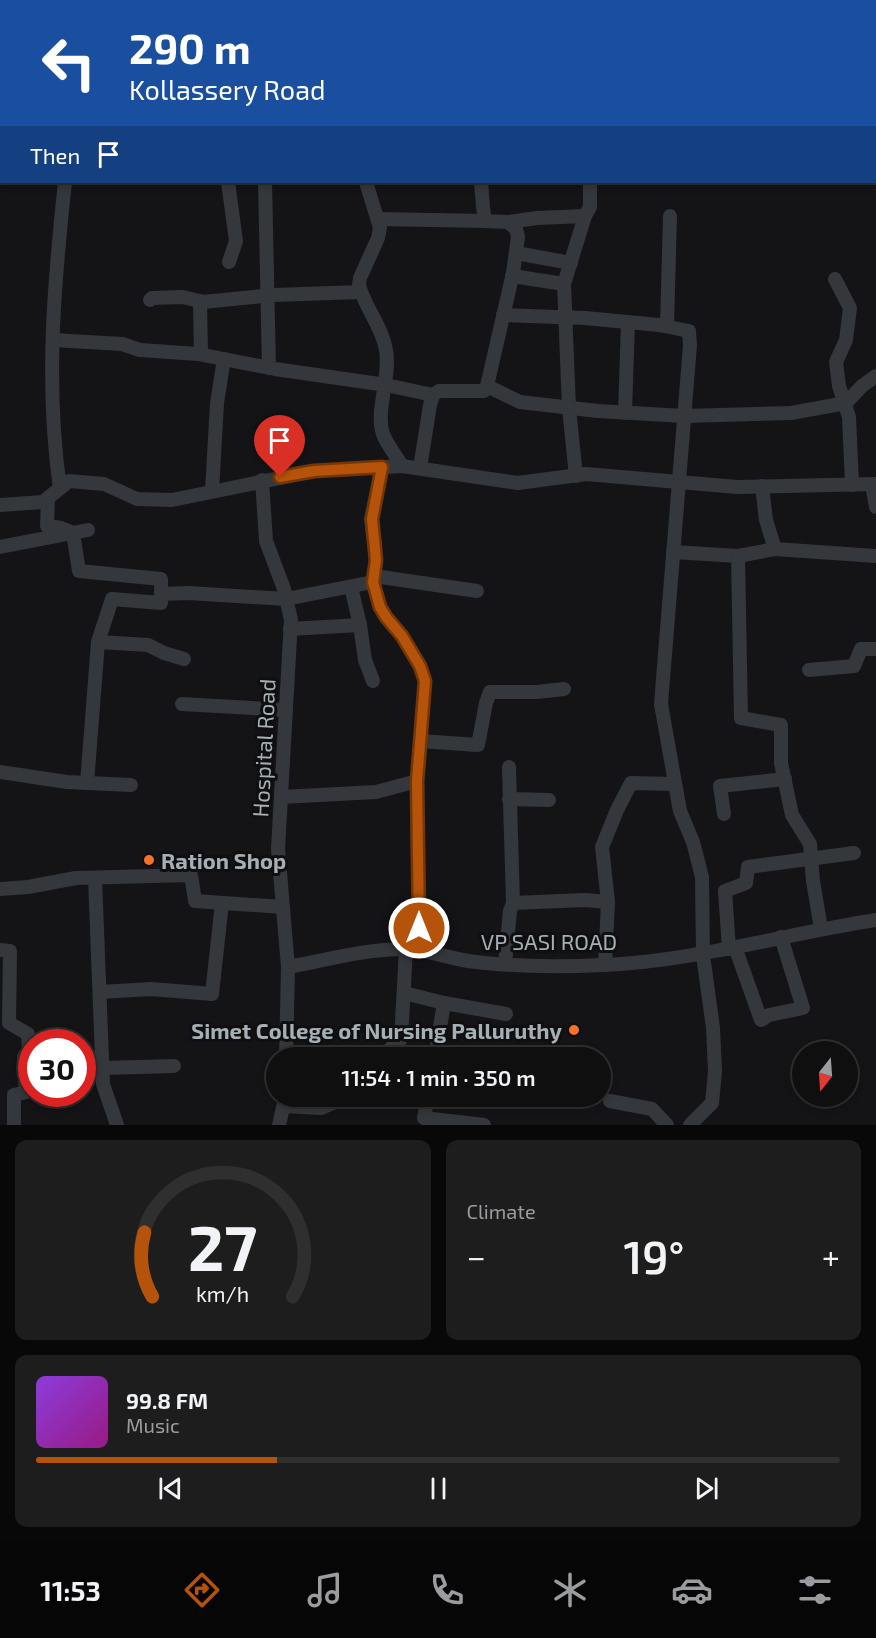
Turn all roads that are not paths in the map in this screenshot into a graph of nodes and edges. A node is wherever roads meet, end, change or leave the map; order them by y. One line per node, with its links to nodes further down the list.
1 (65, 183): 26 (street)
2 (228, 183): 13 (street)
3 (265, 183): 19 (street)
4 (366, 183): 9 (street)
5 (482, 183): 10 (street)
6 (590, 183): 7 (street)
7 (585, 216): 11 (street); 14 (street)
8 (670, 216): 25 (street)
9 (378, 219): 10 (street); 18 (street)
10 (486, 221): 11 (street)
11 (508, 222): 12 (street)
12 (516, 253): 14 (street); 15 (street)
13 (229, 262)
14 (571, 263): 17 (street)
15 (512, 276): 17 (street); 22 (street)
16 (836, 279): 34 (street)
17 (564, 284): 23 (street)
18 (361, 292): 19 (street); 31 (street)
19 (267, 296): 21 (street); 29 (street)
20 (150, 300): 21 (street)
21 (200, 301): 27 (street)
22 (503, 315): 23 (street); 32 (street)
23 (566, 318): 24 (street); 35 (street)
24 (628, 322): 25 (street); 36 (street)
25 (667, 326): 37 (street)
26 (53, 340): 27 (street); 47 (street)
27 (201, 354): 28 (street)
28 (224, 359): 29 (street); 48 (street)
29 (269, 368): 31 (street)
30 (876, 376): 34 (street)
31 (386, 385): 33 (street); 38 (street)
32 (487, 386): 33 (street); 35 (street)
33 (433, 395): 40 (street)
34 (846, 403): 37 (street); 45 (street)
35 (569, 408): 36 (street); 41 (street)
36 (625, 412): 37 (street)
37 (684, 416): 43 (street)
38 (402, 466): 39 (street); 40 (street)
39 (382, 467): 42 (street); 59 (street)
40 (420, 468): 41 (street)
41 (576, 476): 43 (street)
42 (262, 480): 48 (street); 63 (street, Hospital Road)
43 (679, 482): 46 (street); 56 (street)
44 (874, 484): 45 (street); 51 (street)
45 (852, 485): 46 (street)
46 (762, 486): 55 (street)
47 (60, 488): 48 (street); 49 (street)
48 (212, 491)
49 (48, 498): 50 (street); 53 (street)
50 (0, 505)
51 (876, 507)
52 (88, 530): 53 (street)
53 (73, 533): 54 (street); 62 (street)
54 (0, 547)
55 (775, 549): 57 (street); 58 (street)
56 (673, 552): 57 (street); 80 (street)
57 (738, 556): 77 (street)
58 (876, 556)
59 (374, 579): 60 (street); 61 (street); 74 (street)
60 (351, 586): 63 (street); 64 (street)
61 (477, 591)
62 (161, 594): 63 (street); 66 (street)
63 (286, 599): 65 (street, Hospital Road)
64 (360, 625): 65 (street); 70 (street)
65 (290, 629): 73 (street, Hospital Road)
66 (98, 642): 68 (street); 79 (street)
67 (876, 649): 69 (street)
68 (183, 660)
69 (809, 670)
70 (373, 681)
71 (564, 689): 74 (street)
72 (182, 704): 73 (street)
73 (286, 710): 82 (street, Hospital Road)
74 (420, 741): 78 (street)
75 (509, 767): 83 (street)
76 (0, 772): 79 (street)
77 (785, 779): 85 (street); 87 (street)
78 (417, 781): 82 (street); 99 (street)
79 (87, 783): 81 (street)
80 (675, 784): 90 (street); 100 (street)
81 (131, 785)
82 (281, 797): 93 (street, Hospital Road)
83 (509, 800): 84 (street); 92 (street)
84 (549, 800)
85 (724, 814)
86 (854, 853): 87 (street)
87 (811, 857): 95 (street); 97 (street)
88 (95, 878): 89 (street); 91 (street); 104 (street)
89 (0, 889)
90 (609, 902): 92 (street); 102 (street)
91 (222, 903): 93 (street); 104 (street)
92 (513, 903): 101 (street)
93 (283, 907): 103 (street, Hospital Road)
94 (876, 920): 95 (street, VP SASI ROAD)
95 (821, 928): 96 (street, VP SASI ROAD)
96 (781, 938): 97 (street, VP SASI ROAD); 97 (street)
97 (732, 948): 100 (street, VP SASI ROAD)
98 (0, 950): 116 (street)
99 (413, 950): 101 (street, VP SASI ROAD); 103 (street, VP SASI ROAD); 105 (street)
100 (704, 954): 102 (street, VP SASI ROAD); 121 (street)
101 (505, 964): 102 (street, VP SASI ROAD)
102 (605, 965)
103 (288, 967): 108 (street, Hospital Road)
104 (100, 992): 112 (street)
105 (404, 993): 106 (street); 109 (street)
106 (444, 1003): 107 (street); 110 (street)
107 (506, 1014)
108 (286, 1047)
109 (392, 1047)
110 (437, 1047)
111 (174, 1066): 112 (street)
112 (103, 1068): 117 (street)
113 (611, 1101): 120 (street)
114 (284, 1107): 118 (street)
115 (426, 1107): 119 (street)
116 (14, 1125)
117 (117, 1125)
118 (279, 1125)
119 (484, 1125)
120 (667, 1125)
121 (690, 1125)

